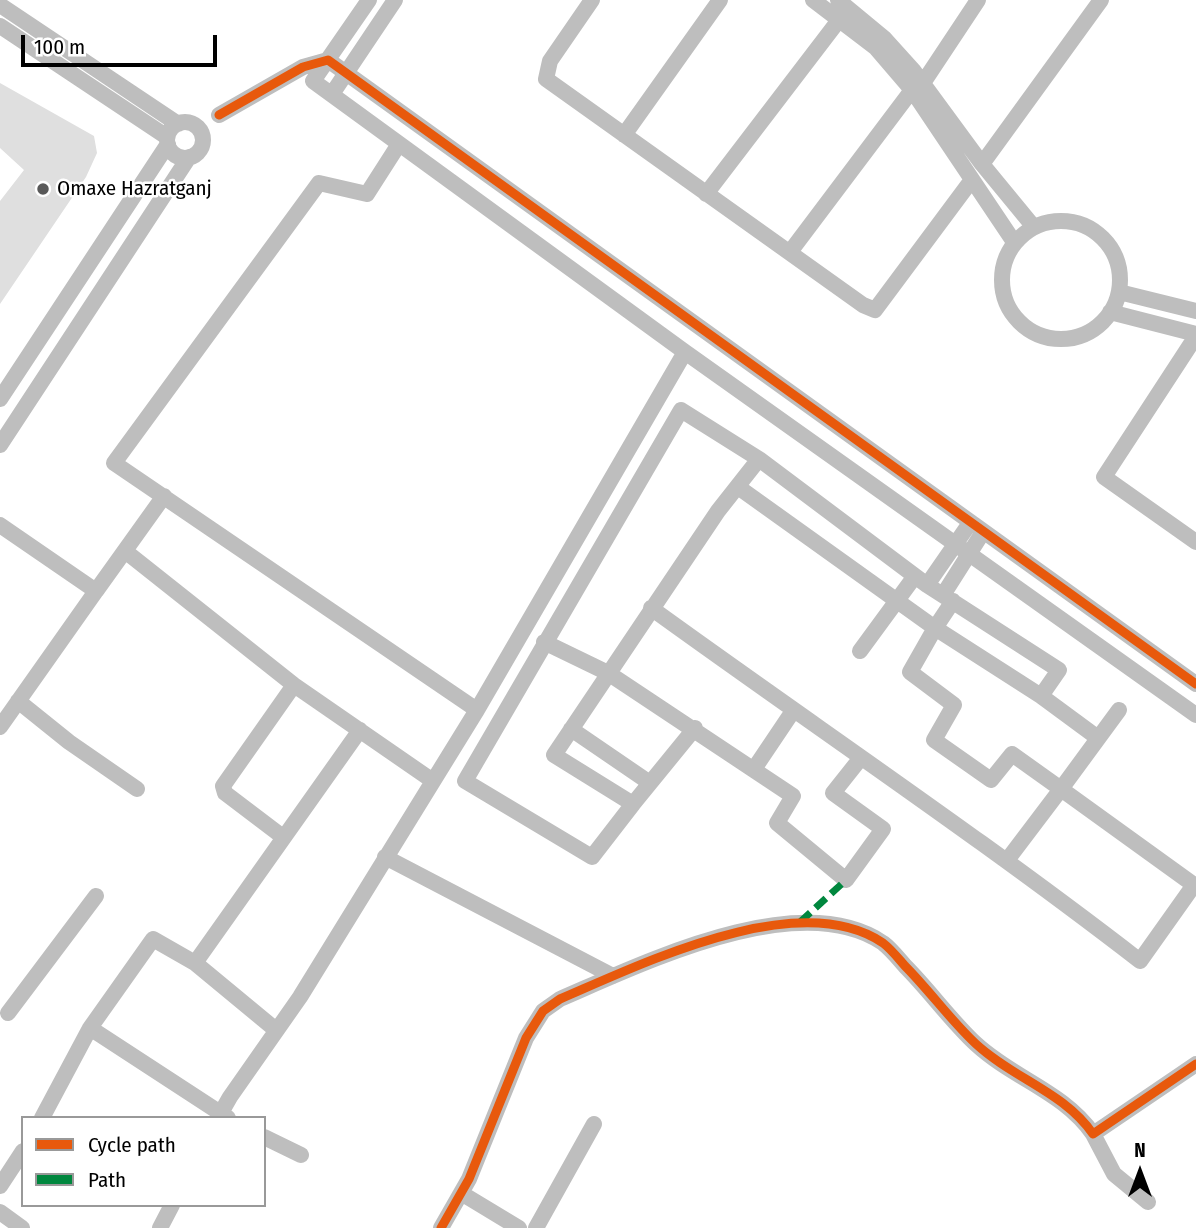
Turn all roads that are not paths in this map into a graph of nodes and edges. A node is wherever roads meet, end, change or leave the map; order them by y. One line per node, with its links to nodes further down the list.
1 (369, 0): 12 (street)
2 (395, 0): 13 (street)
3 (592, 0): 20 (street)
4 (720, 0): 20 (street)
5 (813, 0): 9 (street)
6 (978, 0): 16 (street)
7 (1101, 0): 25 (street)
8 (0, 5): 10 (street)
9 (844, 7): 16 (street); 27 (street)
10 (21, 18): 11 (street); 19 (street)
11 (5, 29): 21 (street)
12 (328, 60): 13 (street); 14 (street); 15 (street)
13 (345, 71): 17 (street); 44 (street)
14 (284, 80): 15 (street); 18 (street)
15 (313, 81): 17 (street)
16 (917, 86): 25 (street); 26 (street); 30 (street)
17 (332, 94): 23 (street)
18 (219, 115): 19 (street); 22 (street)
19 (185, 124): 21 (street); 22 (street)
20 (624, 135): 27 (street)
21 (167, 140): 24 (street); 31 (street)
22 (202, 141): 24 (street)
23 (399, 144): 37 (street); 42 (street)
24 (189, 157): 32 (street)
25 (982, 164): 28 (street)
26 (971, 181): 29 (street); 30 (street)
27 (706, 194): 30 (street)
28 (1033, 226): 29 (street); 33 (street)
29 (1014, 242): 35 (street)
30 (790, 252)
31 (87, 266): 32 (street); 38 (street)
32 (107, 281): 39 (street)
33 (1119, 292): 34 (street); 35 (street)
34 (1196, 311)
35 (1110, 312): 36 (street)
36 (1196, 335): 45 (street)
37 (685, 352): 46 (street); 62 (street)
38 (0, 399)
39 (0, 445)
40 (759, 459): 41 (street); 49 (street); 55 (street)
41 (738, 486): 52 (street); 53 (street)
42 (164, 496): 47 (street); 62 (street)
43 (0, 525): 50 (street)
44 (976, 528): 46 (street); 48 (street); 58 (street)
45 (1194, 536)
46 (955, 545): 48 (street); 49 (street)
47 (125, 551): 50 (street); 59 (street)
48 (969, 555): 51 (street); 65 (street)
49 (921, 580): 51 (street); 52 (street)
50 (96, 592): 61 (street)
51 (948, 598): 54 (street); 60 (street)
52 (896, 602): 54 (street); 56 (street)
53 (651, 608): 57 (street); 64 (street)
54 (935, 628): 60 (street); 76 (street)
55 (544, 642): 57 (street); 77 (street)
56 (860, 650)
57 (608, 673): 67 (street); 68 (street)
58 (1196, 684)
59 (295, 685): 69 (street); 78 (street)
60 (1041, 696): 70 (street)
61 (18, 701): 66 (street); 75 (street)
62 (477, 710): 73 (street)
63 (1119, 710): 70 (street)
64 (793, 711): 71 (street); 72 (street)
65 (1196, 715)
66 (0, 727)
67 (695, 728): 72 (street); 74 (street)
68 (571, 729): 74 (street); 77 (street)
69 (360, 730): 73 (street); 78 (street)
70 (1098, 737): 76 (street)
71 (860, 759): 72 (street); 80 (street)
72 (754, 769)
73 (433, 781): 79 (street)
74 (650, 783): 77 (street)
75 (137, 789)
76 (1061, 789): 80 (street); 80 (street)
77 (633, 804)
78 (283, 837): 82 (street)
79 (385, 858): 83 (street); 86 (street)
80 (1008, 859)
81 (96, 896): 84 (street)
82 (195, 963): 85 (street); 86 (street)
83 (613, 976): 91 (street); 96 (street)
84 (3, 1015)
85 (90, 1028): 88 (street); 89 (street)
86 (276, 1030): 89 (street)
87 (1196, 1064): 91 (street)
88 (43, 1116)
89 (222, 1116)
90 (594, 1124): 104 (street)
91 (1093, 1134): 97 (street)
92 (266, 1138): 94 (street)
93 (21, 1154): 95 (street)
94 (301, 1156)
95 (0, 1186)
96 (461, 1193): 102 (street); 103 (street)
97 (1148, 1202)
98 (171, 1207): 101 (street)
99 (0, 1212): 100 (street)
100 (22, 1228)
101 (160, 1228)
102 (441, 1228)
103 (519, 1228)
104 (536, 1228)

